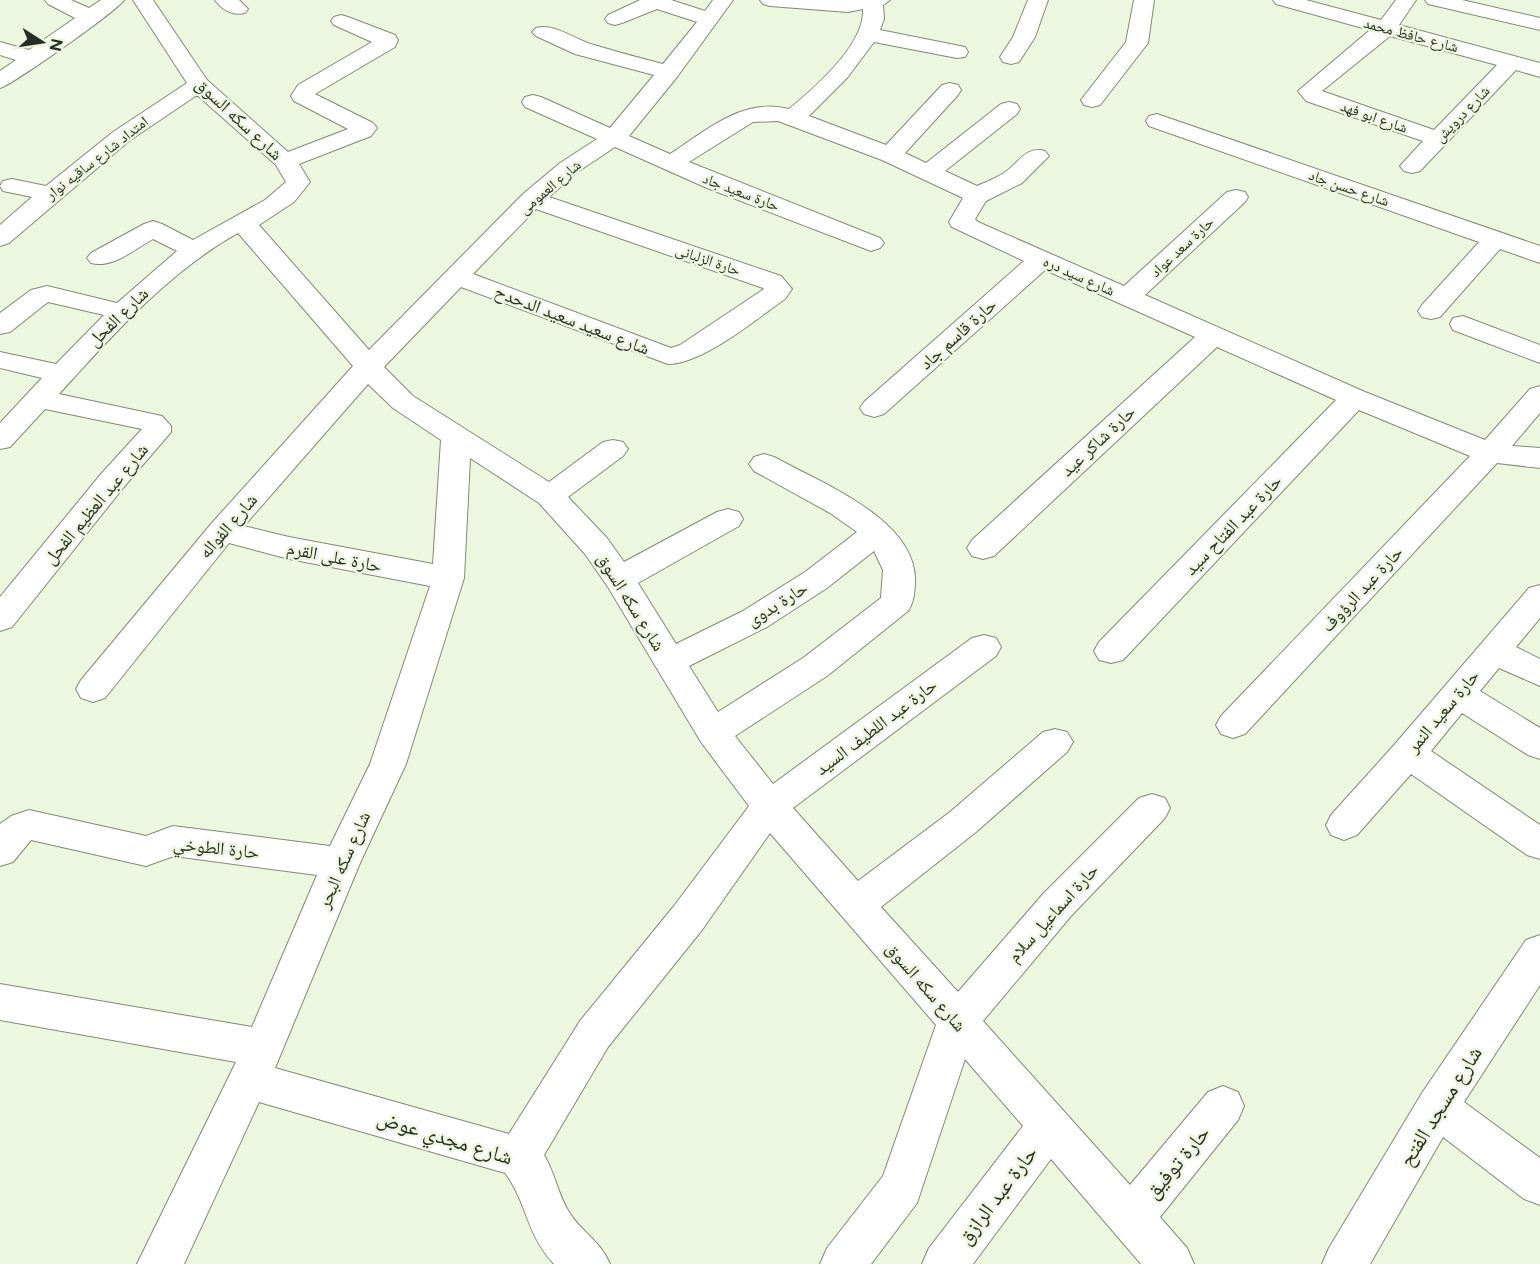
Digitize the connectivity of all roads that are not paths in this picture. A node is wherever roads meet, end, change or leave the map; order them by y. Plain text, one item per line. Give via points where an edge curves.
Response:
1 (55, 0) edge
2 (114, 0) edge
3 (143, 0) edge
4 (770, 0) edge
5 (1038, 0) edge
6 (1144, 0) edge
7 (1282, 0) edge
8 (1406, 0) edge
9 (1435, 0) edge
10 (653, 1) edge
11 (876, 1) edge
12 (1318, 4) edge
13 (716, 9) edge
14 (90, 17) junction
15 (615, 20) dead end
16 (341, 21) dead end
17 (1540, 24) edge
18 (1386, 28) junction
19 (543, 32) dead end
20 (866, 34) junction
21 (0, 48) edge
22 (957, 52) dead end
23 (1011, 57) dead end
24 (33, 58) junction
25 (1511, 63) junction
26 (1540, 70) edge
27 (669, 72) junction
28 (0, 81) edge
29 (199, 85) junction
30 (950, 90) dead end
31 (1092, 100) dead end
32 (533, 102) dead end
33 (1009, 109) dead end
34 (793, 118) junction
35 (1157, 121) dead end
36 (612, 139) junction
37 (1438, 139) junction
38 (890, 155) junction
39 (1037, 156) dead end
40 (285, 161) junction
41 (670, 164) junction
42 (1412, 166) dead end
43 (928, 173) junction
44 (12, 186) dead end
45 (50, 194) junction
46 (975, 197) junction
47 (1236, 197) dead end
48 (532, 200) junction
49 (11, 215) edge
50 (254, 217) junction
51 (0, 238) edge
52 (1495, 239) junction
53 (871, 243) dead end
54 (194, 250) junction
55 (1540, 255) edge
56 (100, 258) dead end
57 (1042, 260) junction
58 (455, 276) junction
59 (1128, 297) junction
60 (1431, 311) dead end
61 (123, 312) junction
62 (1463, 324) dead end
63 (0, 326) edge
64 (1214, 335) junction
65 (690, 351) joint
66 (1540, 355) edge
67 (0, 360) edge
68 (368, 367) junction
69 (62, 374) junction
70 (1540, 395) edge
71 (39, 399) junction
72 (1355, 399) junction
73 (874, 408) dead end
74 (3, 434) edge
75 (456, 436) junction
76 (613, 448) dead end
77 (1491, 453) junction
78 (1540, 458) edge
79 (764, 464) dead end
80 (550, 496) junction
81 (728, 519) dead end
82 (222, 531) junction
83 (878, 532) junction
84 (983, 548) dead end
85 (448, 578) junction
86 (619, 579) junction
87 (1540, 596) edge
88 (0, 619) edge
89 (984, 647) dead end
90 (1494, 650) junction
91 (1111, 651) dead end
92 (668, 662) junction
93 (1540, 674) edge
94 (93, 689) dead end
95 (1456, 694) junction
96 (1233, 724) dead end
97 (713, 733) junction
98 (1055, 742) dead end
99 (1540, 745) edge
100 (1408, 754) junction
101 (769, 806) junction
102 (1152, 808) dead end
103 (1344, 825) dead end
104 (1540, 843) edge
105 (0, 851) edge
106 (341, 863) junction
107 (855, 905) junction
108 (1538, 961) edge
109 (0, 1002) edge
110 (957, 1022) junction
111 (256, 1064) junction
112 (1223, 1106) dead end
113 (1437, 1107) junction
114 (1049, 1126) junction
115 (519, 1157) junction
116 (1540, 1184) edge
117 (1131, 1218) junction
118 (160, 1264) edge
119 (586, 1264) edge
120 (843, 1264) edge
121 (945, 1264) edge
122 (1171, 1264) edge
123 (1345, 1264) edge

1 - 14 street
2 - 14 street
3 - 29 street, شارع سكه السوق
4 - 11 street via 848,6
5 - 23 street via 1024,37
6 - 31 street via 1137,43
7 - 12 street, شارع حافظ محمد
8 - 18 street
9 - 17 street
10 - 13 street
10 - 15 street
11 - 20 street
12 - 18 street, شارع حافظ محمد
13 - 27 street, شارع العمومى
14 - 24 street
16 - 40 street via 387,42 302,96 365,128
18 - 25 street, شارع حافظ محمد
18 - 37 street, شارع ابو فهد via 1311,93
19 - 27 street via 583,49
20 - 22 street
20 - 34 street via 820,96
21 - 24 street
24 - 28 street
25 - 26 street, شارع حافظ محمد
25 - 37 street, شارع درويش
27 - 36 street, شارع العمومى
29 - 40 street, شارع سكه السوق
29 - 45 street, امتداد شارع ساقيه نوار via 162,106
30 - 38 street
32 - 36 street, حارة سعيد جاد
33 - 43 street
34 - 38 street
34 - 41 street via 772,113 746,116
35 - 52 street, شارع حسن جاد
36 - 41 street, حارة سعيد جاد
36 - 48 street, شارع العمومى via 568,168
37 - 42 street, شارع درويش
38 - 43 street
39 - 46 street via 1013,178
40 - 50 street, شارع سكه السوق via 298,182 289,196
41 - 53 street, حارة سعيد جاد
43 - 46 street
44 - 45 street
45 - 49 street, امتداد شارع ساقيه نوار
46 - 57 street, شارع سيد دره via 974,205 961,222
47 - 59 street, حارة سعد عواد
48 - 58 street, شارع العمومى
48 - 65 street, حارة الزلبانى via 778,285 776,293
49 - 51 street, امتداد شارع ساقيه نوار
50 - 54 street, شارع الفحل via 236,223
50 - 68 street, شارع سكه السوق via 247,223 247,229
52 - 55 street, شارع حسن جاد
52 - 60 street
54 - 56 street via 153,229
54 - 61 street, شارع الفحل
57 - 59 street, شارع سيد دره
57 - 73 street, حارة قاسم جاد
58 - 65 street, شارع سعيد سعيد الدحدح via 661,354 676,356
58 - 68 street, شارع العمومى
59 - 64 street, شارع سيد دره
61 - 63 street via 47,294
61 - 69 street, شارع الفحل
62 - 66 street
64 - 72 street, شارع سيد دره
64 - 84 street, حارة شاكر عيد
67 - 69 street
68 - 75 street, شارع سكه السوق via 403,402
68 - 82 street, شارع الفواله
69 - 71 street, شارع الفحل
70 - 77 street, حارة عبد الرؤوف
71 - 74 street, شارع الفحل
71 - 88 street, شارع عبد العظيم الفحل via 152,422 157,426 156,432
72 - 77 street, شارع سيد دره
72 - 91 street, حارة عبد الفتاح سيد
75 - 80 street, شارع سكه السوق
75 - 85 street, شارع سكه البحر
76 - 80 street
77 - 78 street, شارع سيد دره
77 - 96 street, حارة عبد الرؤوف
79 - 83 street via 862,518
80 - 86 street, شارع سكه السوق via 596,546
81 - 86 street
82 - 85 street, حارة على القرم via 301,551
82 - 94 street, شارع الفواله
83 - 92 street, حارة بدوى via 816,580 755,619
83 - 97 street via 898,566 897,603 815,667
85 - 106 street, شارع سكه البحر via 388,764
86 - 92 street, شارع سكه السوق
87 - 90 street, حارة سعيد النمر
89 - 101 street, حارة عبد اللطيف السيد
90 - 93 street
90 - 95 street, حارة سعيد النمر
92 - 97 street, شارع سكه السوق
95 - 99 street
95 - 100 street, حارة سعيد النمر
97 - 101 street, شارع سكه السوق
98 - 107 street via 963,822
100 - 103 street, حارة سعيد النمر
100 - 104 street
101 - 107 street, شارع سكه السوق
101 - 115 street, حارة عبد اللطيف السيد via 688,918 594,1034
102 - 110 street, حارة اسماعيل سلام via 1057,905
105 - 106 street, حارة الطوخي via 13,833 28,825 146,851 173,841
106 - 111 street, شارع سكه البحر
107 - 110 street, شارع سكه السوق
108 - 113 street, شارع مسجد الفتح
109 - 111 street, شارع مجدي عوض
110 - 114 street, شارع سكه السوق
110 - 120 street via 901,1188
111 - 115 street, شارع مجدي عوض
111 - 118 street, شارع سكه البحر
112 - 117 street, حارة توفيق
113 - 116 street
113 - 123 street, شارع مسجد الفتح
114 - 117 street, شارع سكه السوق
114 - 121 street, حارة عبد الرازق
115 - 119 street, شارع مجدي عوض via 539,1188 557,1234
117 - 122 street, شارع سكه السوق

